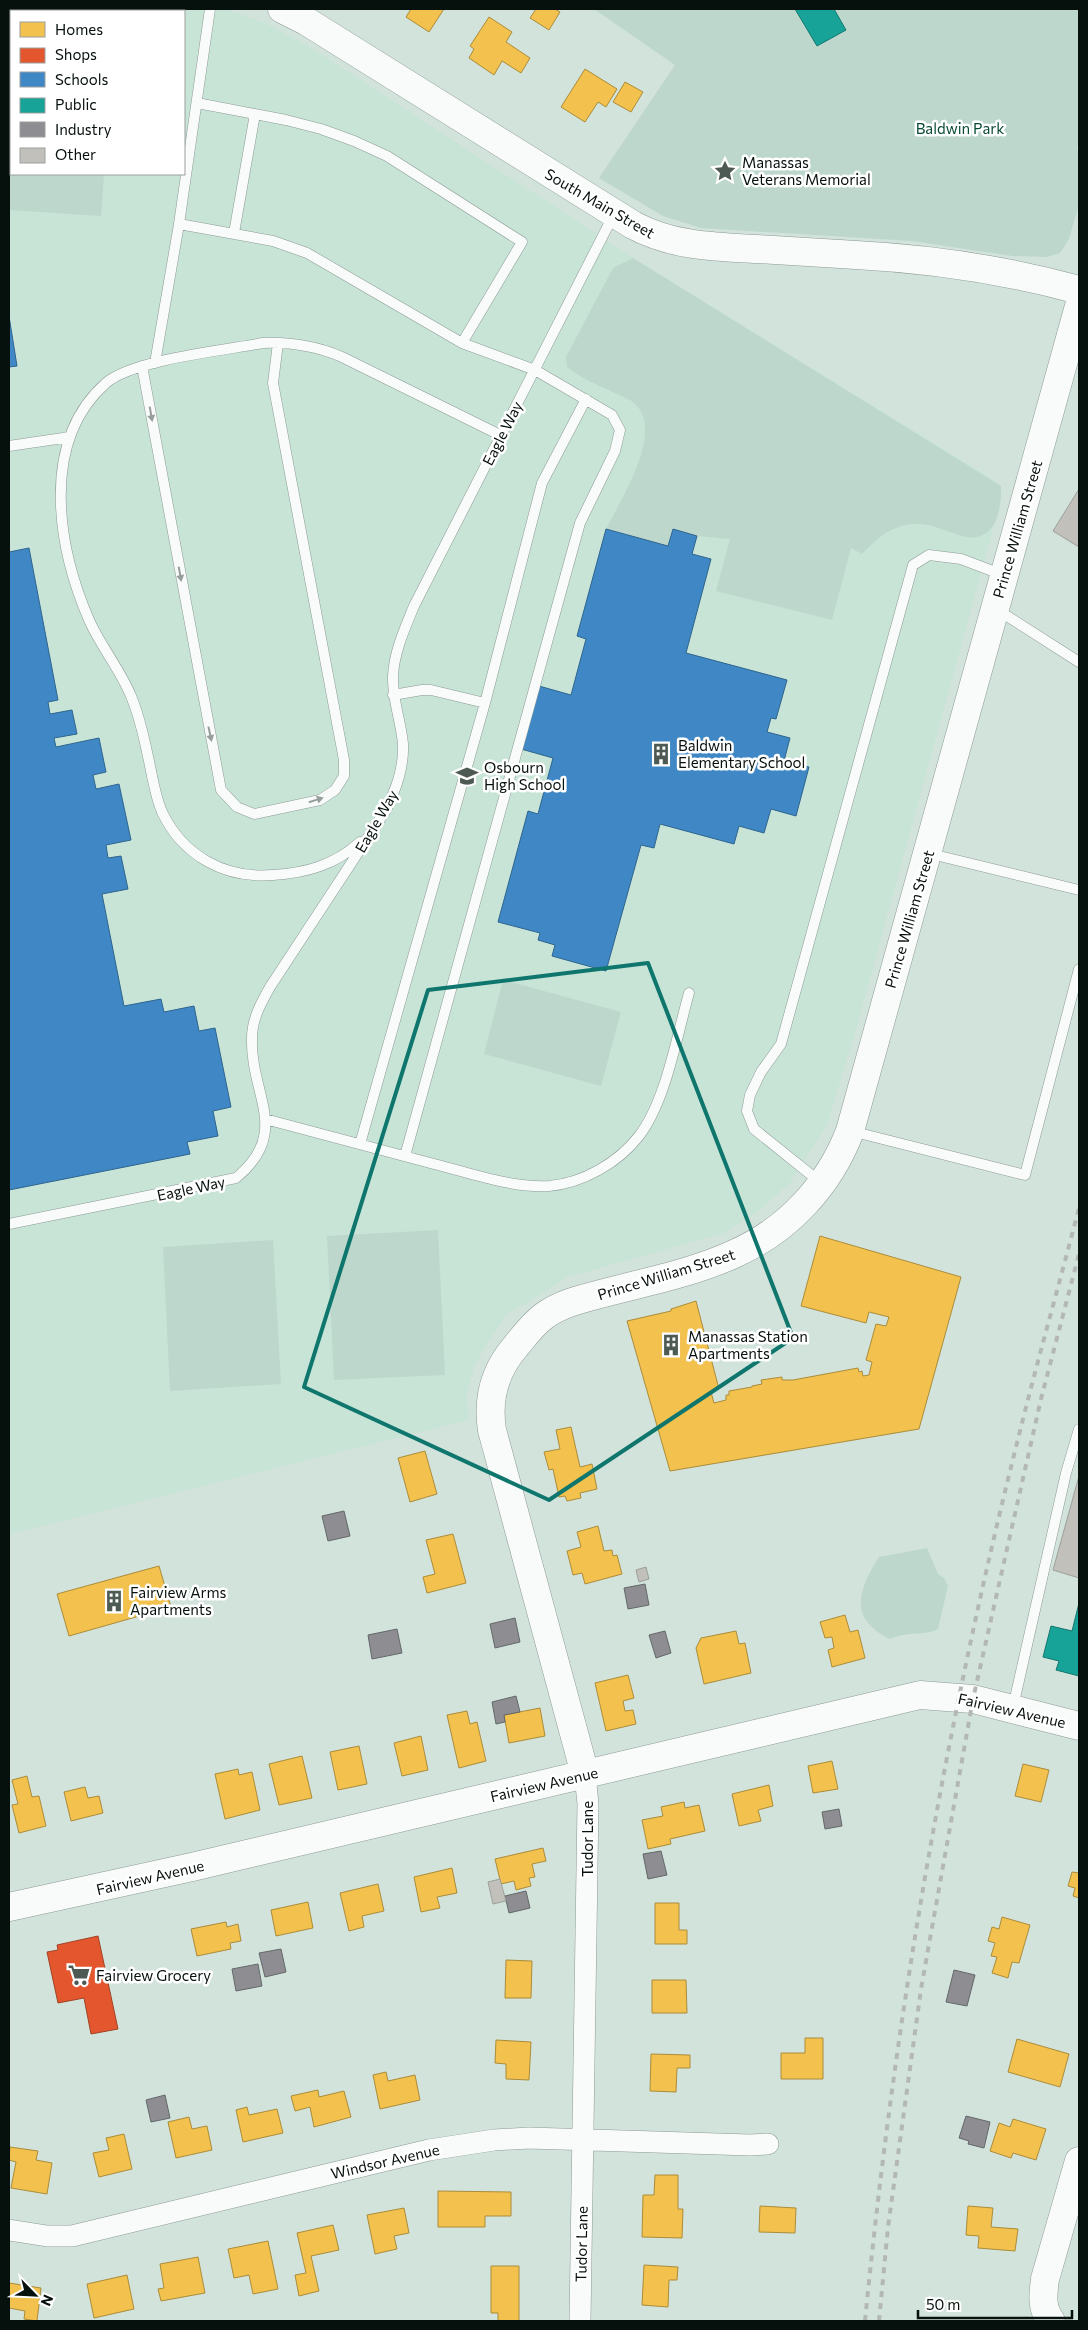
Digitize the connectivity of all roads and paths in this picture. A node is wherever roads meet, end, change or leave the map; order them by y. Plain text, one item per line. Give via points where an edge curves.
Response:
1 (210, 9) edge
2 (282, 9) edge
3 (196, 103) junction
4 (255, 114) junction
5 (614, 214) junction
6 (179, 224) junction
7 (234, 233) junction
8 (1079, 290) edge
9 (1079, 306) edge
10 (278, 343) junction
11 (462, 343) junction
12 (155, 363) junction
13 (142, 366) junction
14 (534, 370) junction
15 (586, 399) junction
16 (500, 436) junction
17 (70, 437) junction
18 (9, 446) edge
19 (1004, 575) junction
20 (995, 608) junction
21 (1079, 662) edge
22 (393, 695) junction
23 (485, 703) junction
24 (371, 832) junction
25 (927, 852) junction
26 (1079, 890) edge
27 (1079, 969) edge
28 (689, 993) dead end
29 (265, 1119) junction
30 (850, 1131) junction
31 (360, 1144) junction
32 (405, 1156) junction
33 (823, 1185) junction
34 (9, 1224) edge
35 (516, 1346) joint
36 (1079, 1429) edge
37 (1013, 1709) junction
38 (1079, 1726) edge
39 (585, 1774) junction
40 (9, 1907) edge
41 (583, 2140) junction
42 (768, 2144) dead end
43 (1079, 2160) edge
44 (9, 2230) edge
45 (580, 2321) edge
46 (1051, 2321) edge

1 - 3 lane
2 - 5 street, South Main Street
3 - 4 lane
3 - 6 lane
4 - 7 lane
4 - 11 lane via 322,129 387,156 522,242
5 - 8 street, South Main Street via 647,233 682,244 954,263
5 - 14 lane, Eagle Way
6 - 7 lane
6 - 12 lane
7 - 11 lane via 274,241 308,253
9 - 19 street, Prince William Street
10 - 12 lane
13 -> 10 lane via 221,790 237,808 254,814 320,800 335,790 344,776 344,760 273,383
10 - 16 lane via 321,349 434,401
11 - 14 lane
12 - 13 lane
13 - 17 lane via 129,369 106,383 90,399
14 - 15 lane
14 - 16 lane, Eagle Way
15 - 23 lane via 542,483
15 - 32 lane via 612,414 618,423 619,438 580,523
16 - 22 lane, Eagle Way via 414,606 396,658
17 - 18 lane
17 - 24 lane via 64,452 62,472 65,543 90,623 124,679 136,709 159,804 175,834 192,852 211,865 232,873 258,877 331,864
19 - 20 street, Prince William Street
19 - 33 lane via 961,560 929,555 913,565 781,1044 761,1072 750,1095 747,1111 754,1129
20 - 21 lane
20 - 25 street, Prince William Street
22 - 23 lane via 431,690
22 - 24 lane, Eagle Way via 403,743 403,762 397,787
23 - 31 lane
24 - 29 lane, Eagle Way via 270,987 256,1015 252,1039
25 - 26 lane
25 - 30 street, Prince William Street
27 - 30 lane via 1025,1175
28 - 32 lane via 653,1114 623,1153 601,1168 575,1181 549,1186 499,1181
29 - 31 lane
29 - 34 lane, Eagle Way via 265,1136 260,1152 251,1166 236,1178
30 - 33 street, Prince William Street via 841,1156
31 - 32 lane
33 - 35 street, Prince William Street via 791,1218 745,1249 694,1268 573,1301 533,1326
35 - 39 street, Tudor Lane via 495,1382 491,1421
36 - 37 lane via 1066,1473
37 - 38 street, Fairview Avenue
37 - 39 street, Fairview Avenue via 966,1698 920,1695
39 - 40 street, Fairview Avenue
39 - 41 street, Tudor Lane via 588,1804
41 - 42 street, Windsor Avenue
41 - 44 street, Windsor Avenue via 494,2140 429,2150 72,2236
41 - 45 street, Tudor Lane
43 - 46 street via 1045,2279 1042,2298

